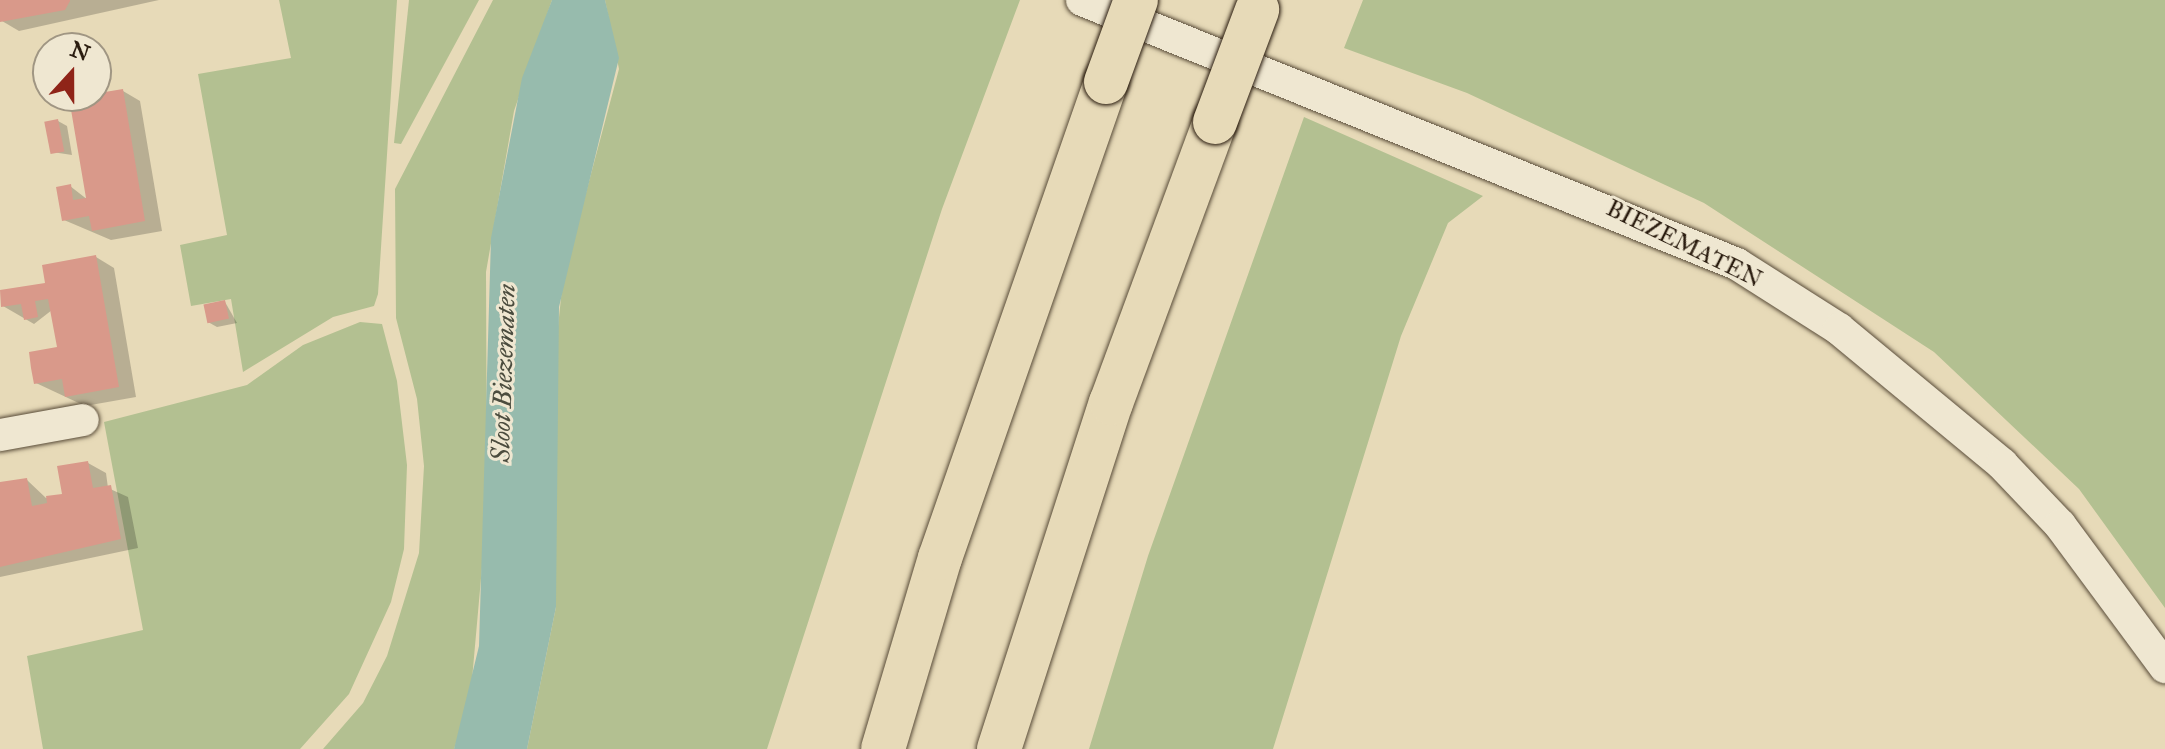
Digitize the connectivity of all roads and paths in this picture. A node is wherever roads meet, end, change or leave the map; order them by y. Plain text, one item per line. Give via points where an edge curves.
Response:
1 (1082, 0) edge
2 (1136, 0) edge
3 (1259, 5) edge
4 (83, 420) dead end
5 (0, 435) edge
6 (2165, 667) edge
7 (883, 749) edge
8 (999, 749) edge

1 - 6 street, BIEZEMATEN via 1737,264 1839,329 2002,464 2060,525
2 - 7 highway, bridge via 940,558
3 - 8 highway, bridge via 1111,403
4 - 5 street

